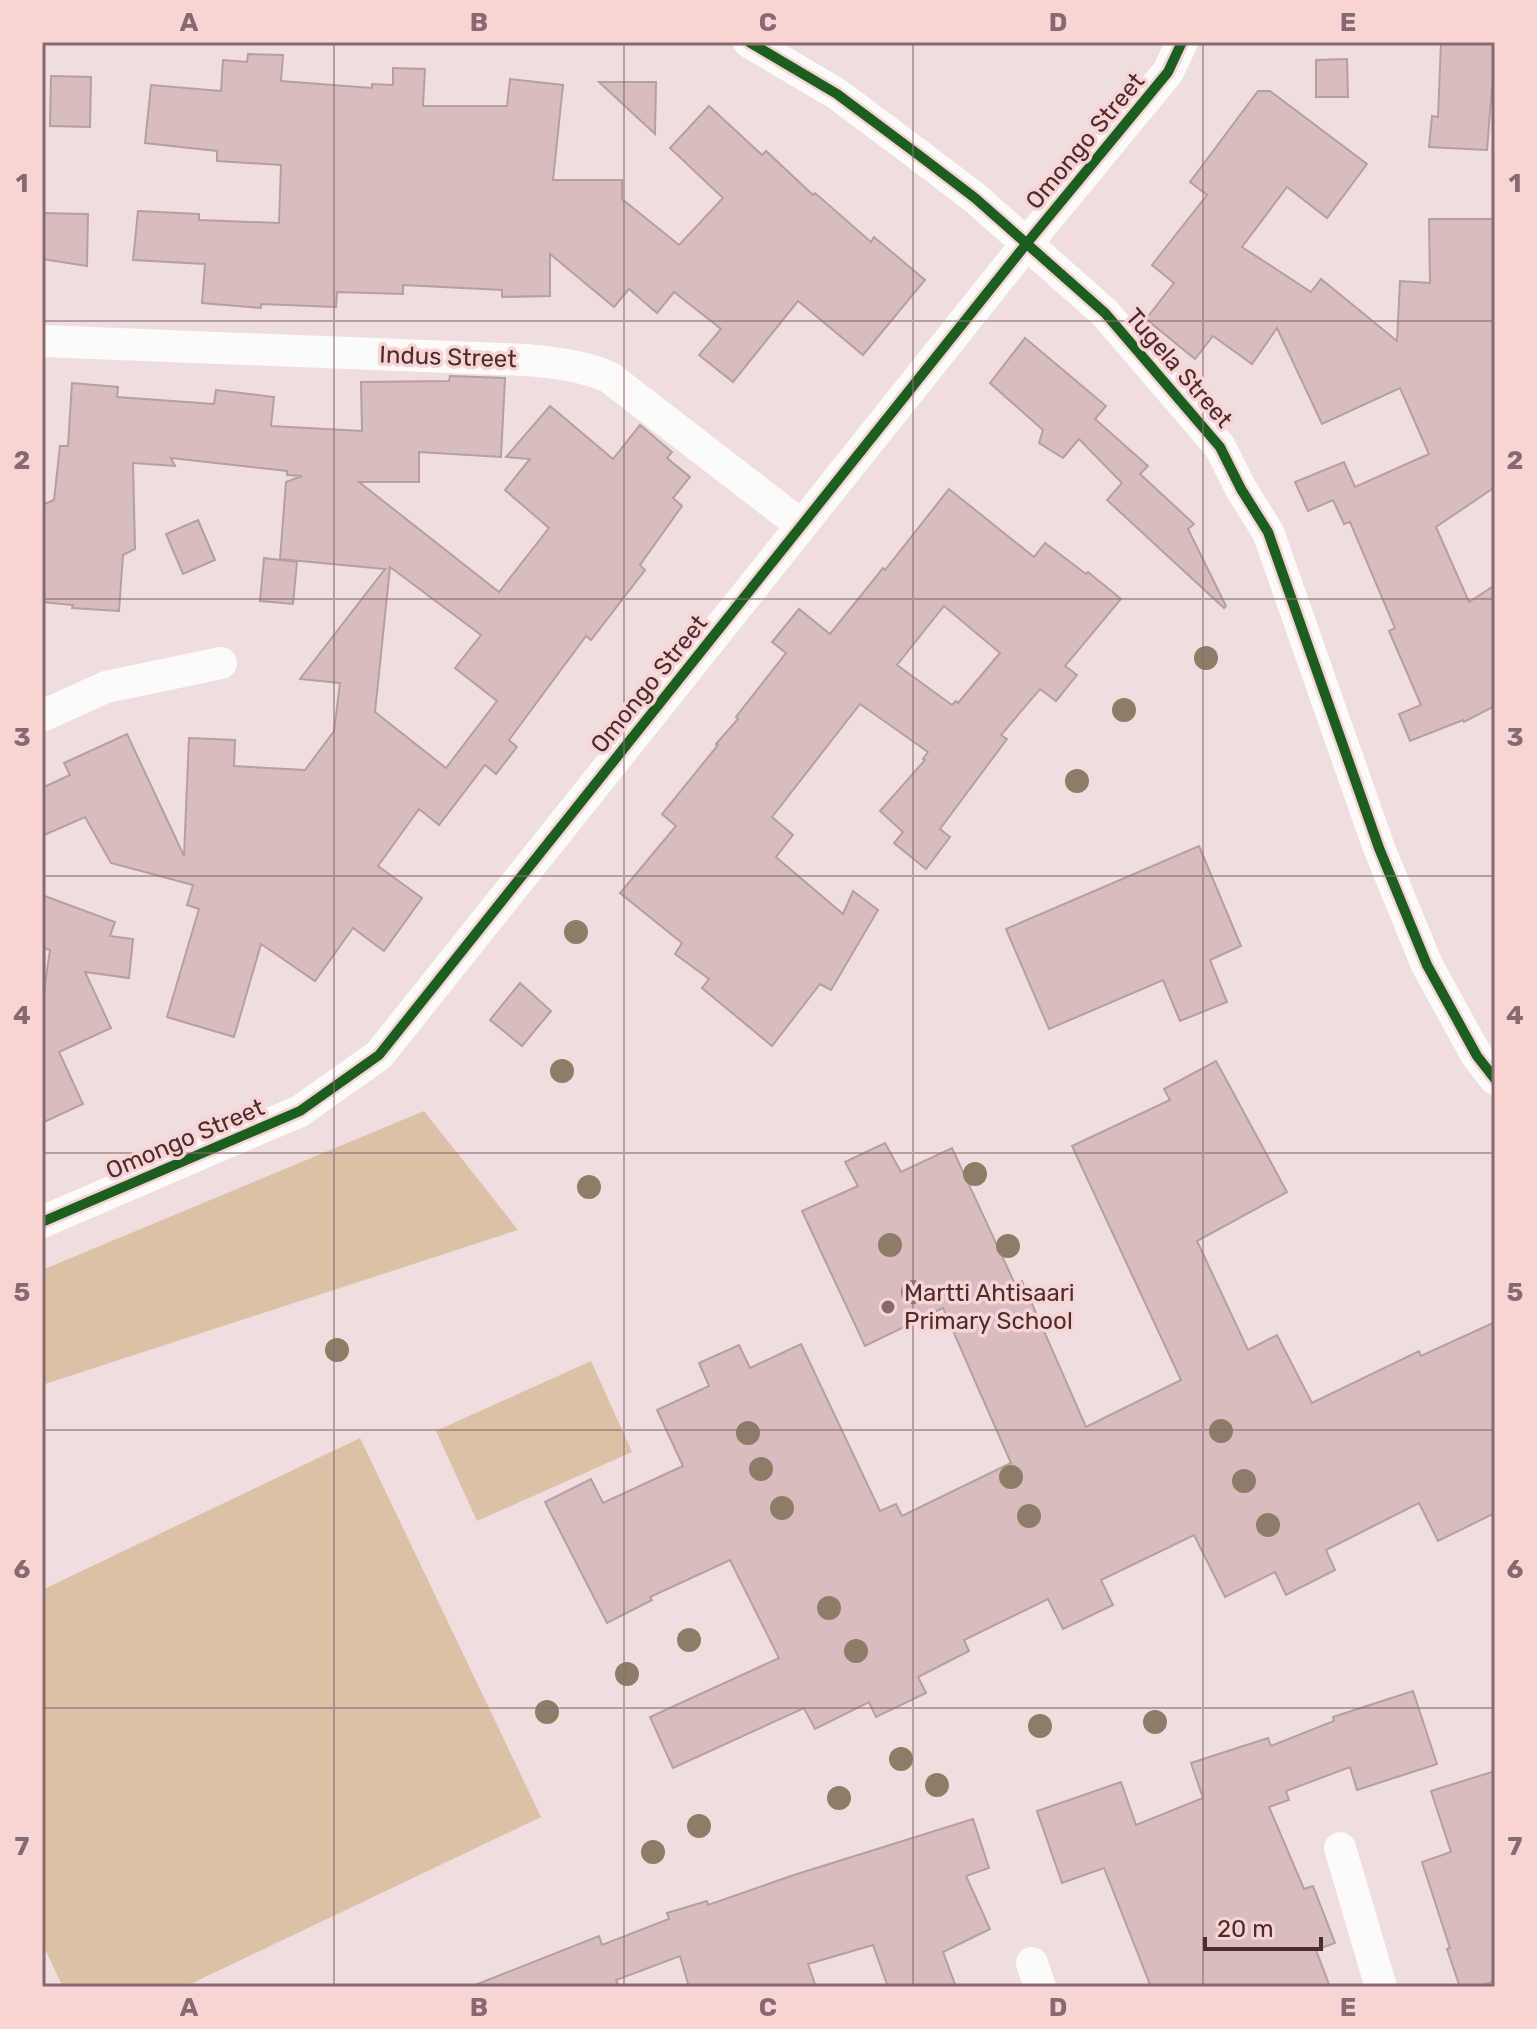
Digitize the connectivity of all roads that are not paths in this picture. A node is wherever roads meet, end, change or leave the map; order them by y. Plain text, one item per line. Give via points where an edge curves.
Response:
1 (749, 42) edge
2 (1182, 42) edge
3 (1027, 243) junction
4 (42, 341) edge
5 (801, 525) junction
6 (221, 663) dead end
7 (42, 716) edge
8 (1495, 1079) edge
9 (42, 1222) edge
10 (1340, 1848) dead end
11 (1381, 1987) edge

1 - 3 street, Tugela Street via 837,94
2 - 3 street, Omongo Street via 1168,72
3 - 5 street, Omongo Street
3 - 8 street, Tugela Street via 1105,313 1194,415 1220,447 1268,532 1379,848 1427,965
4 - 5 street, Indus Street via 526,360 591,369 609,377
5 - 9 street, Omongo Street via 379,1055 300,1111
6 - 7 street via 106,687
10 - 11 street

